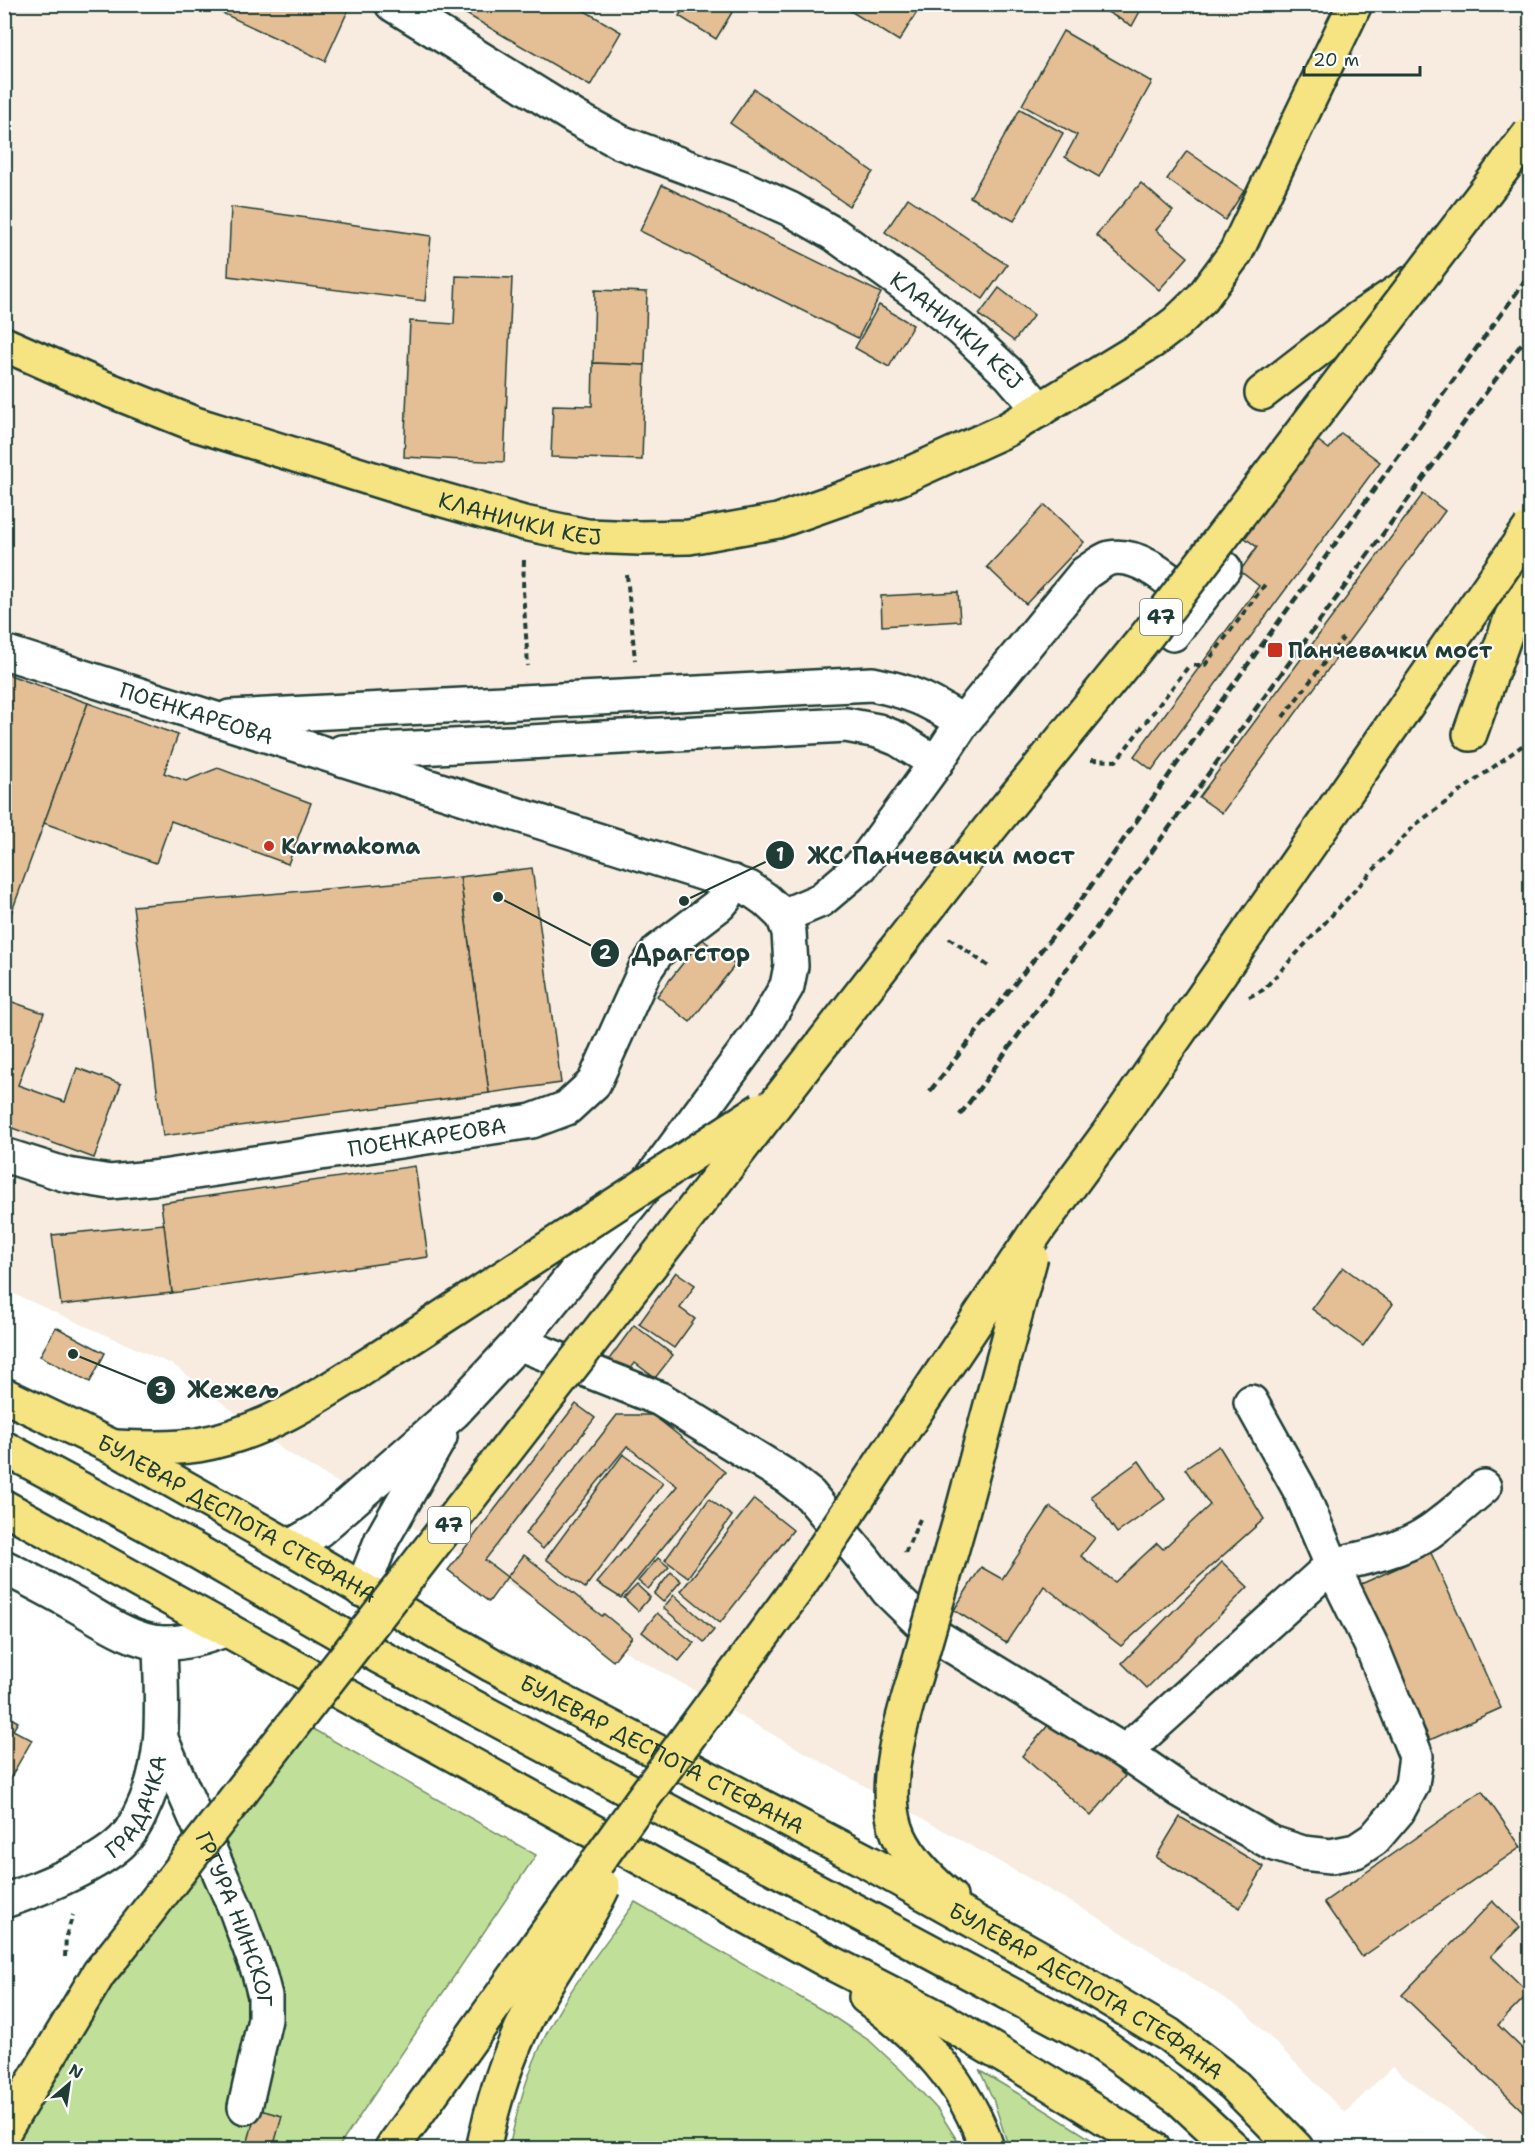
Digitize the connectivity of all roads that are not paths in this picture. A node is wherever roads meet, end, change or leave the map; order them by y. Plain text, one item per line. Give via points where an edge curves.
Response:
1 (392, 4) edge
2 (1355, 4) edge
3 (1530, 133) edge
4 (1418, 278) junction
5 (4, 344) edge
6 (1262, 393) dead end
7 (1040, 410) junction
8 (1530, 528) edge
9 (1224, 568) dead end
10 (1530, 568) edge
11 (1197, 602) junction
12 (1173, 634) dead end
13 (4, 652) edge
14 (211, 718) junction
15 (963, 722) junction
16 (1470, 734) dead end
17 (319, 753) junction
18 (936, 763) junction
19 (733, 882) junction
20 (783, 916) junction
21 (783, 1095) junction
22 (4, 1155) edge
23 (1040, 1226) junction
24 (518, 1344) junction
25 (4, 1395) edge
26 (1251, 1402) dead end
27 (454, 1412) junction
28 (113, 1447) junction
29 (4, 1448) edge
30 (1484, 1487) dead end
31 (4, 1507) edge
32 (290, 1547) junction
33 (1332, 1564) junction
34 (4, 1567) edge
35 (362, 1590) junction
36 (227, 1629) junction
37 (160, 1643) junction
38 (161, 1739) junction
39 (1125, 1752) junction
40 (642, 1801) junction
41 (4, 1901) edge
42 (983, 1925) junction
43 (830, 1962) junction
44 (245, 2107) dead end
45 (4, 2131) edge
46 (484, 2147) edge
47 (392, 2148) edge
48 (987, 2148) edge
49 (1153, 2148) edge
50 (1233, 2148) edge
51 (1296, 2148) edge

1 - 7 street, КЛАНИЧКИ КЕЈ via 621,142 742,188 834,234 961,329
2 - 7 main road, КЛАНИЧКИ КЕЈ via 1236,252 1202,298 1151,342
3 - 4 main road, 47, bridge
4 - 6 main road
4 - 21 main road, 47, bridge via 1148,634 990,828
5 - 7 main road, КЛАНИЧКИ КЕЈ via 195,424 524,523 587,536 689,537 778,521 900,478 1006,430
8 - 23 main road, bridge
9 - 11 street
10 - 16 main road
11 - 12 street
11 - 15 street via 1152,569 1127,558 1108,558 1085,573
13 - 14 street, ПОЕНКАРЕОВА
14 - 15 street via 872,684 929,700
14 - 17 street, ПОЕНКАРЕОВА
15 - 18 street
17 - 18 street via 846,725 898,739
17 - 19 street, ПОЕНКАРЕОВА
18 - 20 street via 861,866 821,900
19 - 20 street, ПОЕНКАРЕОВА via 749,888
19 - 22 street, ПОЕНКАРЕОВА via 720,904 658,951 645,970 594,1083 567,1108 532,1121 110,1182 67,1175
20 - 24 street via 789,932 791,966 787,986 763,1027 651,1179
21 - 28 main road, bridge via 326,1391 245,1433 199,1445
21 - 45 main road, 47, bridge via 99,1973
23 - 40 main road, bridge via 794,1593
23 - 42 main road, bridge via 899,1731 893,1768 892,1807 896,1828 906,1848 934,1882
24 - 27 street
24 - 39 street via 660,1399 786,1477 810,1495 888,1591 931,1632
25 - 28 main road, БУЛЕВАР ДЕСПОТА СТЕФАНА
26 - 33 street via 1301,1492
27 - 32 street via 319,1530
27 - 35 street via 382,1539
28 - 32 main road, БУЛЕВАР ДЕСПОТА СТЕФАНА
29 - 50 main road, БУЛЕВАР ДЕСПОТА СТЕФАНА via 196,1551 380,1657 1094,2039 1180,2098
30 - 33 street via 1427,1533 1366,1558
31 - 36 main road
32 - 35 main road, БУЛЕВАР ДЕСПОТА СТЕФАНА
33 - 39 street
33 - 39 street via 1372,1647 1416,1756 1412,1785 1398,1811 1374,1839 1356,1851 1330,1856 1272,1843 1180,1790
34 - 37 street via 105,1622 141,1639
35 - 42 main road, БУЛЕВАР ДЕСПОТА СТЕФАНА via 492,1665
36 - 37 street via 196,1639
36 - 43 main road
37 - 38 street, ГРАДАЧКА
38 - 41 street, ГРАДАЧКА via 149,1796 122,1842 90,1863 32,1892
38 - 44 street, ГРГУРА НИНСКОГ via 236,1910 265,1996 265,2019
40 - 46 main road, bridge via 601,1892 531,2010 510,2054 494,2098
40 - 47 main road, bridge
42 - 51 main road, БУЛЕВАР ДЕСПОТА СТЕФАНА via 1169,2035 1233,2084
43 - 48 main road via 941,2064 974,2114
43 - 49 main road via 943,2020

